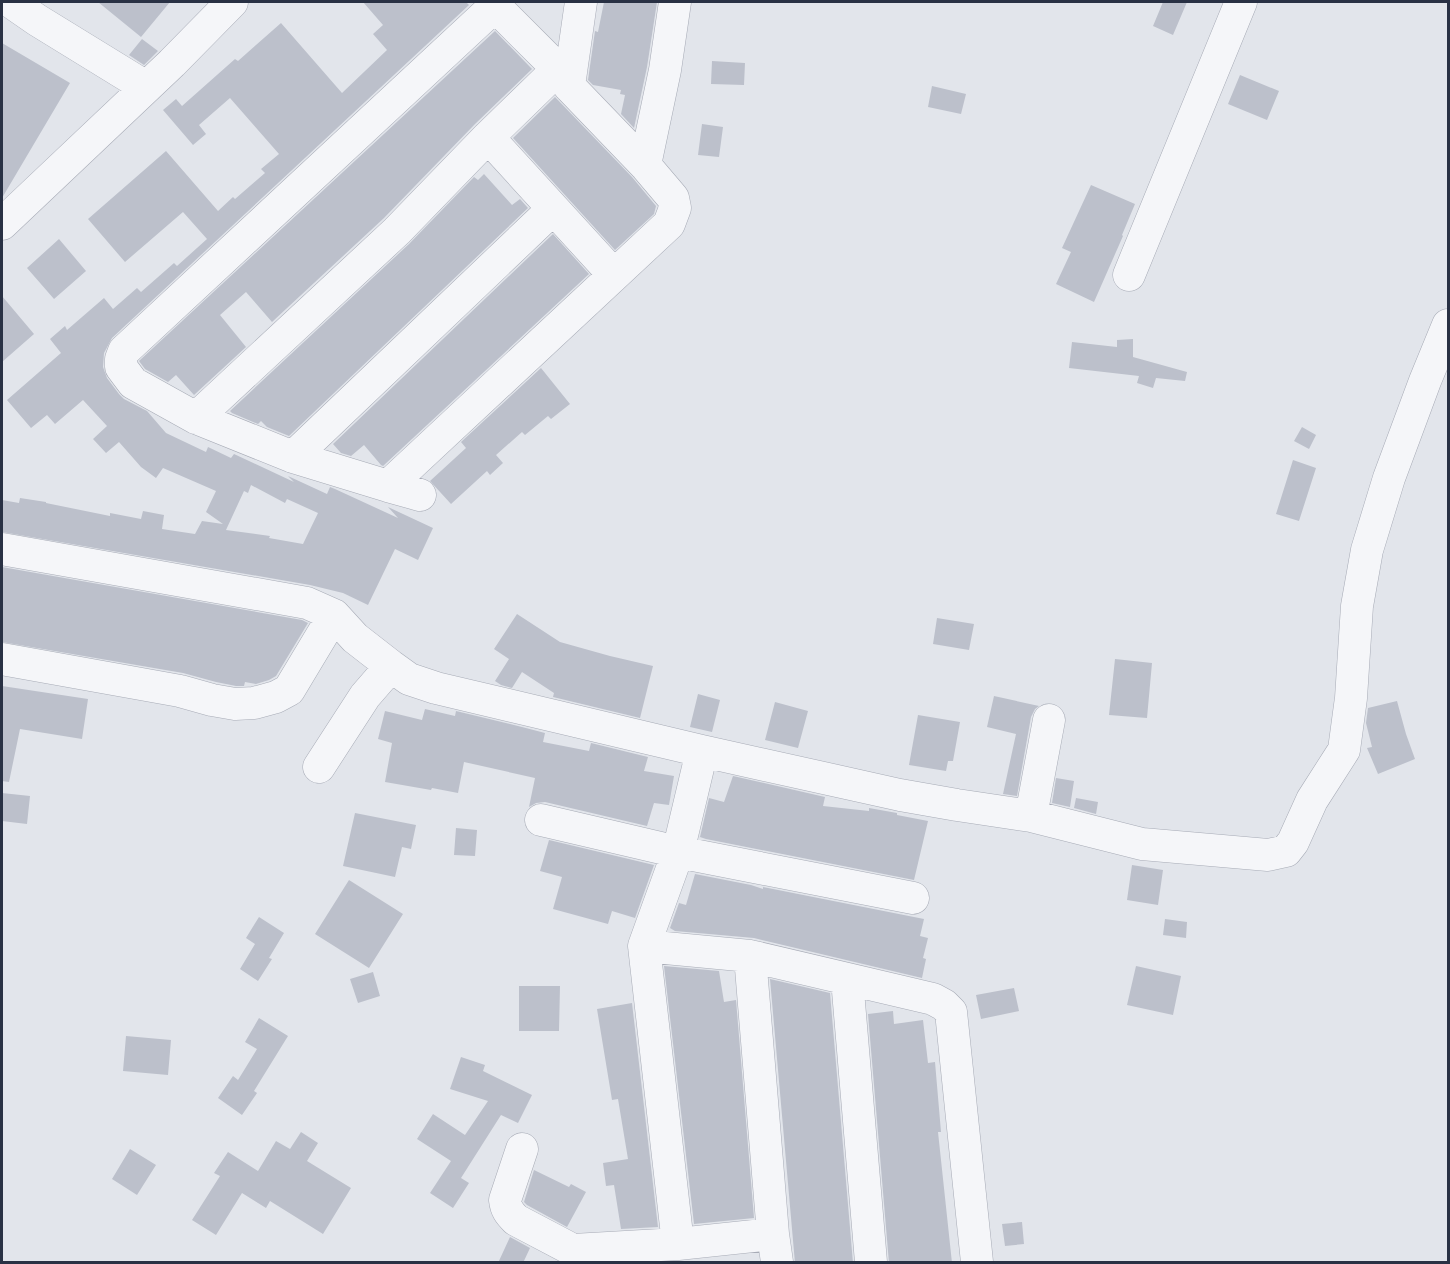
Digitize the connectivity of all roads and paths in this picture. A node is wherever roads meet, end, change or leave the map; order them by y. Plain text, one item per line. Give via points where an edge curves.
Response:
1 (11, 2) edge
2 (232, 2) edge
3 (581, 2) edge
4 (675, 2) edge
5 (1241, 2) edge
6 (493, 4) edge
7 (563, 77) junction
8 (146, 87) junction
9 (488, 137) junction
10 (645, 165) junction
11 (554, 209) junction
12 (2, 224) edge
13 (614, 275) junction
14 (1129, 275) dead end
15 (1449, 325) edge
16 (196, 418) junction
17 (292, 457) junction
18 (388, 486) junction
19 (420, 495) dead end
20 (2, 549) edge
21 (334, 615) junction
22 (2, 659) edge
23 (391, 666) junction
24 (1049, 720) dead end
25 (702, 751) junction
26 (319, 767) dead end
27 (1031, 816) junction
28 (541, 820) dead end
29 (678, 852) junction
30 (913, 898) dead end
31 (644, 946) junction
32 (750, 957) junction
33 (847, 979) junction
34 (522, 1149) dead end
35 (678, 1244) junction
36 (775, 1248) edge
37 (569, 1256) edge
38 (871, 1263) edge
39 (977, 1263) edge

1 - 8 street
2 - 8 street
3 - 7 street
4 - 10 street
5 - 14 street
6 - 7 street
6 - 16 street via 124,351 121,367 133,383
7 - 9 street
7 - 10 street
8 - 12 street
9 - 11 street
9 - 16 street via 397,231
10 - 13 street via 673,198 674,215
11 - 13 street
11 - 17 street
13 - 18 street
15 - 27 street via 1389,478 1366,550 1344,750 1286,851 1268,855 1142,844
16 - 17 street
17 - 18 street
18 - 19 street
20 - 21 street via 307,603
21 - 22 street via 294,685 276,697 254,703 212,700
21 - 23 street via 355,638
23 - 25 street via 409,679 436,688
23 - 26 street via 365,696
24 - 27 street
25 - 27 street via 900,795
25 - 29 street
28 - 29 street
29 - 30 street
29 - 31 street
31 - 32 street
31 - 35 street
32 - 33 street
32 - 36 street
33 - 38 street
33 - 39 street via 933,999 951,1012
34 - 37 street via 506,1207 516,1220
35 - 36 street
35 - 37 street

